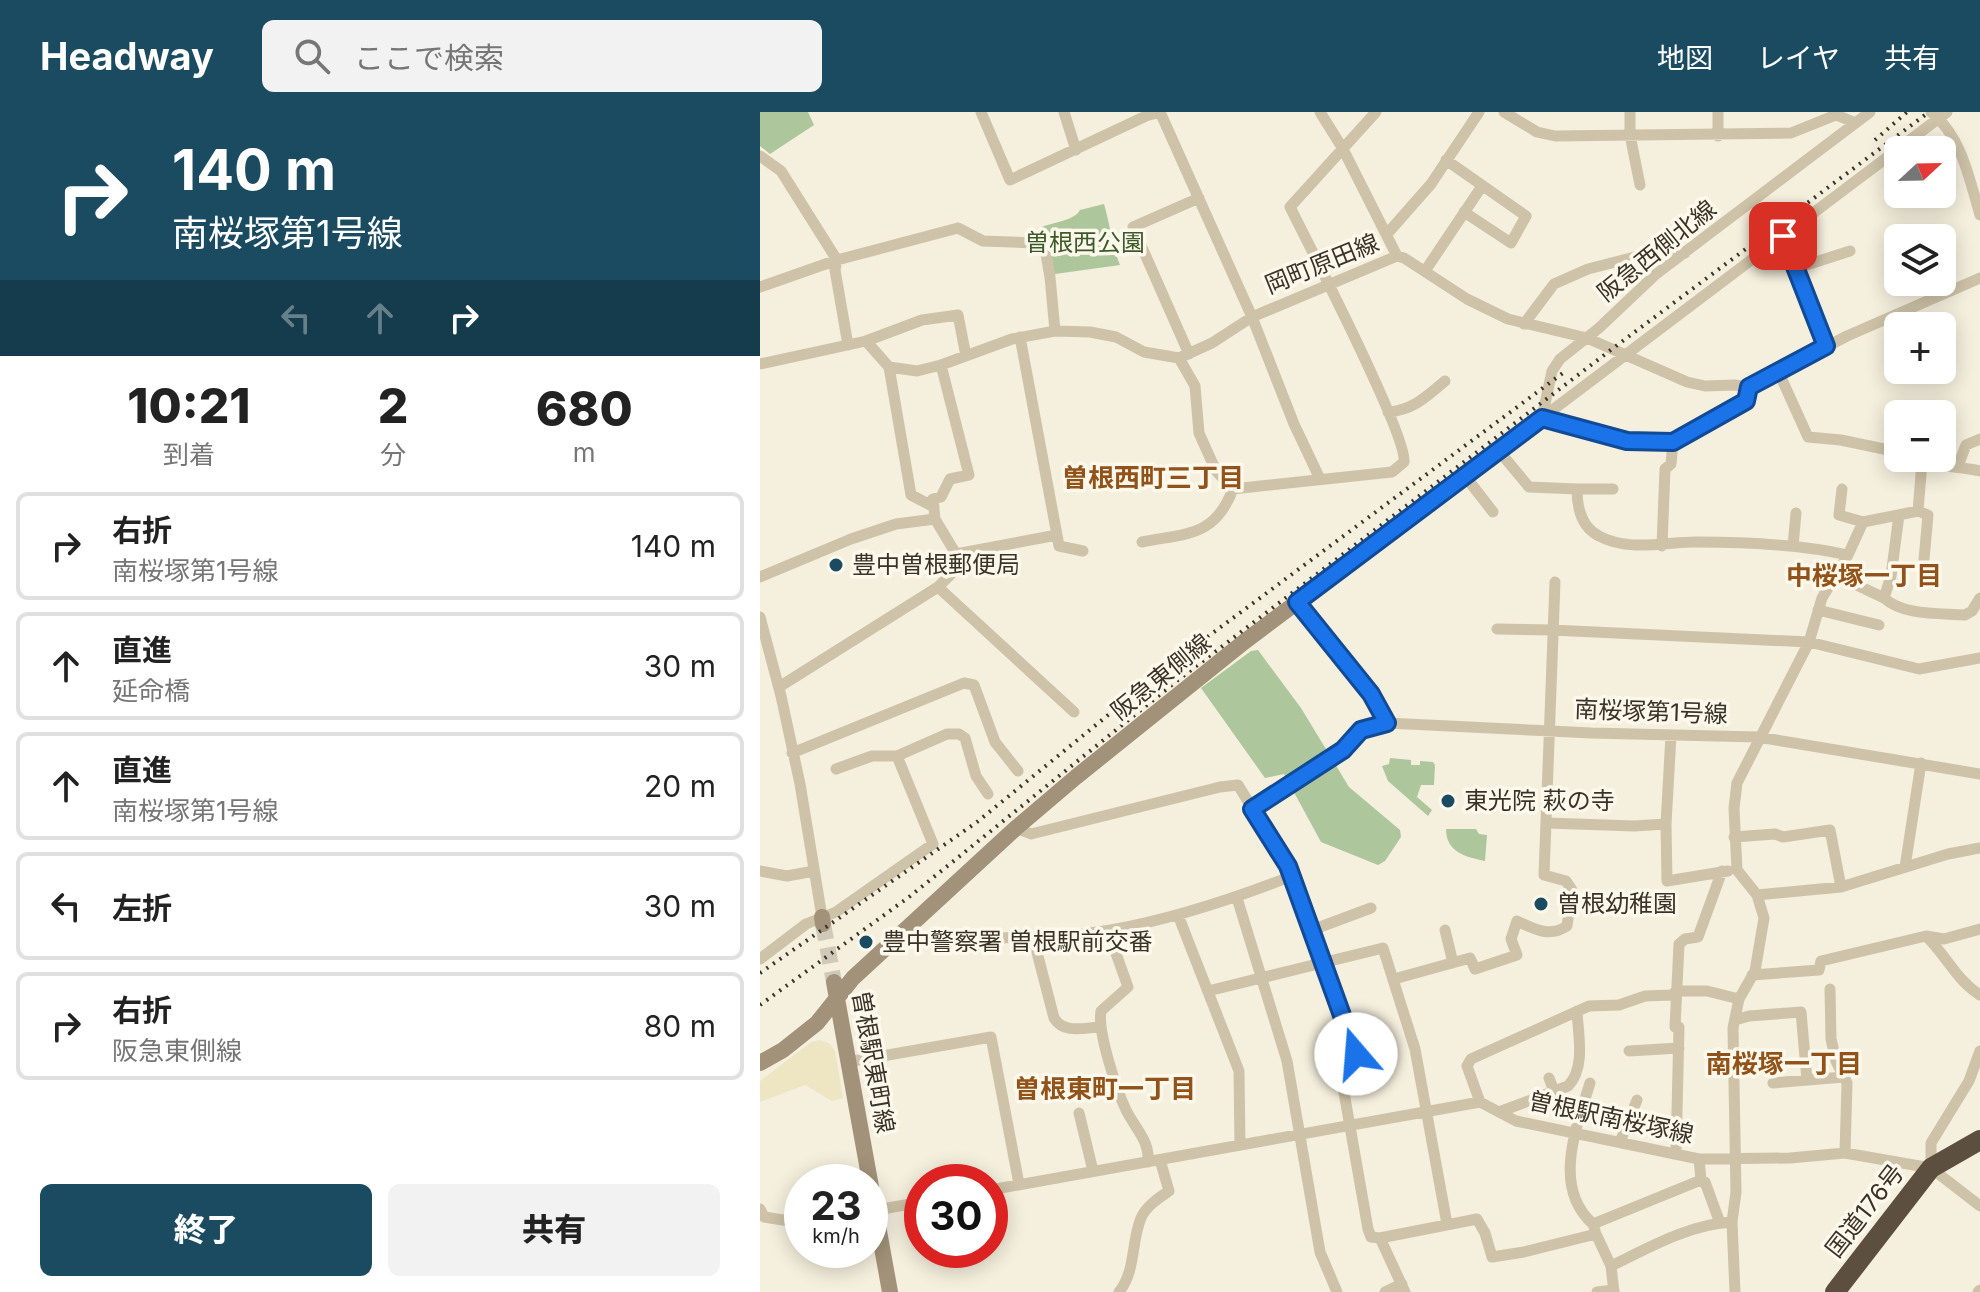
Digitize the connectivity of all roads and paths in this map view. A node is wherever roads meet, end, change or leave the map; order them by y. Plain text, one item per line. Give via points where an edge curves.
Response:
1 (981, 112) edge
2 (1064, 112) edge
3 (1160, 112) edge
4 (1320, 112) edge
5 (1376, 112) edge
6 (1479, 112) edge
7 (1504, 112) edge
8 (1630, 112) edge
9 (1718, 112) edge
10 (1870, 112) edge
11 (1145, 114) edge
12 (1938, 114) edge
13 (1856, 123) junction
14 (1630, 135) junction
15 (1718, 136) junction
16 (1343, 149) junction
17 (1076, 150) junction
18 (760, 156) edge
19 (1446, 160) junction
20 (1640, 185) dead end
21 (1482, 186) junction
22 (1977, 196) edge
23 (1199, 198) junction
24 (1464, 212) junction
25 (1980, 215) edge
26 (1387, 234) junction
27 (1783, 236) junction
28 (1850, 251) dead end
29 (1685, 253) junction
30 (1397, 256) junction
31 (837, 260) junction
32 (1797, 268) junction
33 (1425, 271) junction
34 (1980, 278) edge
35 (1328, 285) junction
36 (760, 287) edge
37 (1252, 317) junction
38 (1524, 324) junction
39 (1055, 331) junction
40 (1020, 337) junction
41 (1587, 338) junction
42 (866, 341) junction
43 (848, 345) junction
44 (1826, 346) junction
45 (1626, 355) junction
46 (966, 356) junction
47 (1184, 356) junction
48 (760, 364) edge
49 (941, 365) junction
50 (889, 367) junction
51 (1779, 373) junction
52 (1445, 381) dead end
53 (1749, 387) junction
54 (1388, 412) junction
55 (1542, 418) junction
56 (1980, 439) edge
57 (1673, 442) junction
58 (1884, 449) edge
59 (1499, 451) junction
60 (1958, 466) joint
61 (1980, 471) edge
62 (1917, 472) edge
63 (1465, 476) junction
64 (1320, 479) junction
65 (1233, 489) junction
66 (1577, 489) junction
67 (1613, 489) dead end
68 (1842, 489) dead end
69 (1918, 511) junction
70 (1493, 512) dead end
71 (935, 513) junction
72 (1796, 513) dead end
73 (1899, 515) junction
74 (1863, 522) junction
75 (1057, 535) junction
76 (1142, 542) dead end
77 (1662, 546) junction
78 (1793, 546) junction
79 (1083, 551) dead end
80 (956, 554) junction
81 (1848, 555) junction
82 (1836, 575) junction
83 (760, 577) edge
84 (1555, 582) dead end
85 (1922, 582) dead end
86 (938, 587) junction
87 (1884, 598) junction
88 (1980, 598) edge
89 (1297, 602) junction
90 (1818, 610) junction
91 (760, 617) edge
92 (1879, 625) dead end
93 (1497, 629) dead end
94 (1552, 630) junction
95 (1809, 642) junction
96 (764, 647) edge
97 (1980, 658) edge
98 (779, 687) junction
99 (1074, 712) dead end
100 (1387, 723) junction
101 (1549, 730) junction
102 (1671, 735) junction
103 (1758, 737) junction
104 (792, 753) junction
105 (897, 756) junction
106 (1921, 763) junction
107 (836, 769) dead end
108 (1018, 771) dead end
109 (1980, 774) edge
110 (988, 794) dead end
111 (1252, 809) junction
112 (1547, 823) junction
113 (1666, 824) junction
114 (1016, 828) junction
115 (1734, 837) junction
116 (1980, 848) edge
117 (1905, 867) junction
118 (1737, 870) junction
119 (760, 871) edge
120 (814, 871) junction
121 (1722, 871) junction
122 (1292, 876) junction
123 (1841, 887) junction
124 (1757, 895) junction
125 (1237, 898) junction
126 (1371, 908) dead end
127 (1178, 915) junction
128 (822, 920) junction
129 (1980, 929) edge
130 (1312, 930) junction
131 (1445, 930) dead end
132 (1108, 931) junction
133 (1926, 936) junction
134 (898, 937) junction
135 (1033, 937) junction
136 (760, 959) edge
137 (1453, 963) junction
138 (1324, 964) junction
139 (1752, 975) junction
140 (1262, 978) junction
141 (1394, 979) junction
142 (834, 982) tunnel mouth
143 (1830, 989) dead end
144 (1208, 991) junction
145 (1676, 991) junction
146 (1980, 995) edge
147 (1739, 999) junction
148 (836, 1003) junction
149 (1577, 1011) junction
150 (1735, 1020) junction
151 (1100, 1027) junction
152 (1679, 1048) junction
153 (1629, 1051) dead end
154 (1980, 1051) edge
155 (848, 1062) junction
156 (760, 1063) edge
157 (1844, 1077) junction
158 (1549, 1078) dead end
159 (1807, 1080) junction
160 (1590, 1083) dead end
161 (1773, 1083) dead end
162 (1554, 1091) junction
163 (1637, 1100) dead end
164 (1480, 1102) junction
165 (1426, 1112) junction
166 (1499, 1112) junction
167 (1079, 1113) dead end
168 (1350, 1125) junction
169 (1574, 1133) junction
170 (1298, 1134) junction
171 (1980, 1140) edge
172 (1620, 1142) junction
173 (1240, 1145) junction
174 (1845, 1153) junction
175 (1676, 1154) junction
176 (1699, 1159) junction
177 (1735, 1159) junction
178 (1154, 1161) junction
179 (865, 1164) edge
180 (1931, 1168) junction
181 (1093, 1171) junction
182 (1701, 1180) junction
183 (1019, 1184) junction
184 (1008, 1186) edge
185 (1980, 1206) edge
186 (761, 1215) edge
187 (784, 1219) edge
188 (1726, 1223) junction
189 (1447, 1224) junction
190 (1595, 1229) junction
191 (1380, 1238) junction
192 (1611, 1266) junction
193 (885, 1268) edge
194 (1404, 1288) edge
195 (1614, 1291) edge
196 (890, 1292) edge
197 (1119, 1292) edge
198 (1337, 1292) edge
199 (1385, 1292) edge
200 (1597, 1292) edge
201 (1735, 1292) edge
202 (1835, 1292) edge

1 - 17 street via 1010,180
2 - 17 street
3 - 11 street
3 - 23 street
4 - 16 street
5 - 16 street
6 - 19 street
7 - 14 street via 1537,132 1555,136
8 - 14 street
9 - 15 street
10 - 13 street, 阪急西側北線
11 - 17 street
12 - 22 street via 1963,155
12 - 27 street, 阪急東側線
13 - 15 street via 1836,115 1791,133
13 - 29 street, 阪急西側北線
14 - 15 street
14 - 20 street
16 - 26 street
16 - 35 street via 1290,207
18 - 31 street via 781,171
19 - 21 street
19 - 26 street
21 - 24 street
21 - 24 street via 1526,216 1511,243
22 - 25 street
23 - 37 street
23 - 47 street via 1133,227
24 - 33 street
26 - 30 street
27 - 32 street
27 - 45 street, 阪急東側線
28 - 32 street
29 - 38 street via 1670,248 1588,269 1554,284
29 - 41 street, 阪急西側北線
30 - 33 street, 岡町原田線
30 - 35 street, 岡町原田線
31 - 36 street
31 - 39 street via 958,228 983,241 1036,243 1045,249
31 - 43 street
32 - 44 street
33 - 38 street, 岡町原田線 via 1467,299
34 - 44 street, 岡町原田線
35 - 37 street, 岡町原田線
35 - 54 street
37 - 47 street, 岡町原田線
37 - 64 street
38 - 41 street, 岡町原田線
39 - 40 street
39 - 47 street via 1116,337 1144,352
40 - 46 street
40 - 75 street
41 - 45 street, 岡町原田線
41 - 55 street via 1552,371
42 - 43 street
42 - 46 street via 922,320 958,315
42 - 50 street
43 - 48 street
44 - 51 street, 岡町原田線
45 - 53 street, 岡町原田線 via 1687,382
45 - 55 street, 阪急東側線
46 - 49 street
47 - 65 street via 1195,386 1199,433 1216,471
49 - 50 street via 917,371
49 - 71 street via 969,475 950,479 941,497 933,499
50 - 71 street via 911,495
51 - 53 street, 岡町原田線
51 - 58 street via 1808,437
52 - 54 street via 1418,404
53 - 57 street via 1746,401
54 - 64 street via 1405,455 1401,465 1392,472
55 - 57 street via 1627,441
55 - 59 street, 阪急東側線
56 - 60 street via 1966,445
57 - 77 street via 1671,464 1665,469
59 - 63 street, 阪急東側線
59 - 66 street via 1529,487
60 - 61 street
62 - 69 street
63 - 70 street
63 - 89 street, 阪急東側線
64 - 65 street
65 - 76 street via 1226,508 1204,530
66 - 67 street
66 - 77 street via 1578,510 1597,536
68 - 74 street via 1839,515
69 - 73 street
69 - 85 street via 1928,515
71 - 80 street
71 - 83 street via 851,539
72 - 78 street
73 - 74 street
73 - 87 street
74 - 81 street
75 - 79 street via 1059,546
75 - 80 street
77 - 78 street
78 - 81 street
80 - 86 street via 955,570
81 - 82 street
82 - 87 street
82 - 90 street
84 - 94 street
86 - 98 street
86 - 99 street
87 - 88 street via 1905,609 1965,615
89 - 100 street via 1371,694
89 - 114 street, 阪急東側線
90 - 92 street
90 - 95 street
91 - 96 street
93 - 94 street
94 - 95 street
94 - 101 street
95 - 97 street via 1919,669
95 - 103 street
96 - 98 street
98 - 104 street
100 - 101 street, 南桜塚第1号線
100 - 111 street, 南桜塚第1号線 via 1361,730 1343,750
101 - 102 street, 南桜塚第1号線
101 - 112 street
102 - 103 street, 南桜塚第1号線
102 - 113 street
103 - 106 street, 南桜塚第1号線
103 - 115 street via 1737,783
104 - 108 street via 964,683 974,685 995,742
104 - 120 street
105 - 107 street via 872,756
105 - 110 street via 947,734 959,734
105 - 128 street via 933,844
106 - 109 street, 南桜塚第1号線
106 - 117 street
111 - 114 street via 1238,785 1031,834
111 - 122 street
112 - 113 street
112 - 137 street via 1544,875 1566,881 1572,890 1567,926 1542,932 1517,921 1511,939 1517,955 1475,969 1470,958
113 - 121 street via 1667,881
114 - 134 street, 阪急東側線
115 - 118 street
115 - 123 street via 1830,830
116 - 117 street
117 - 123 street
118 - 121 street
118 - 124 street
119 - 120 street via 787,876
120 - 128 street
121 - 145 street via 1698,937 1679,944
122 - 125 street
122 - 130 street
123 - 124 street
124 - 139 street via 1764,918
125 - 127 street
125 - 140 street
126 - 130 street
127 - 132 street
127 - 144 street
128 - 136 street via 806,924
129 - 133 street via 1944,939
130 - 138 street
131 - 137 street
132 - 135 street
132 - 151 street via 1128,987 1101,1011
133 - 139 street via 1821,961 1819,970
133 - 146 street via 1968,988
134 - 135 street
134 - 148 street, 阪急東側線 via 853,978
135 - 151 street via 1059,1026
137 - 141 street
138 - 140 street
138 - 141 street via 1383,948
138 - 168 street via 1356,1054 1339,1064
139 - 147 street
140 - 144 street
140 - 170 street via 1287,1061
141 - 165 street via 1415,1049
142 - 148 street, 曽根駅東町線
143 - 157 street via 1831,1039
144 - 173 street via 1239,1071
145 - 147 street
145 - 149 street
145 - 152 street
147 - 150 street
148 - 155 street, 曽根駅東町線
148 - 156 street, 阪急東側線 via 783,1050
149 - 162 street via 1576,1075 1568,1086
149 - 164 street via 1471,1059 1467,1066
150 - 159 street via 1801,1012
150 - 177 street
151 - 178 street via 1124,1105
152 - 153 street
152 - 175 street
154 - 180 street via 1969,1081 1931,1143
155 - 179 street, 曽根駅東町線
155 - 183 street via 991,1037
157 - 159 street
157 - 174 street
158 - 162 street
159 - 161 street
160 - 169 street
162 - 166 street
163 - 172 street
164 - 165 street
164 - 166 street, 曽根駅南桜塚線
165 - 168 street
165 - 189 street
166 - 169 street, 曽根駅南桜塚線 via 1516,1121
167 - 181 street
168 - 170 street
168 - 191 street via 1368,1229 1371,1237
169 - 172 street, 曽根駅南桜塚線
169 - 190 street via 1573,1197
170 - 173 street
170 - 198 street via 1320,1252
171 - 180 highway, 国道176号
172 - 175 street, 曽根駅南桜塚線
173 - 178 street
174 - 177 street, 曽根駅南桜塚線
174 - 180 street, 曽根駅南桜塚線
175 - 176 street, 曽根駅南桜塚線
176 - 177 street, 曽根駅南桜塚線
176 - 182 street
177 - 188 street via 1736,1192
178 - 181 street
178 - 197 street via 1169,1191 1141,1218 1127,1282
180 - 185 street, 曽根駅南桜塚線
180 - 202 highway, 国道176号
181 - 183 street
182 - 188 street
182 - 190 street
183 - 184 street
186 - 187 street
188 - 192 street via 1670,1238
188 - 201 street
189 - 190 street via 1477,1219 1492,1257
189 - 191 street
190 - 192 street
191 - 194 street
192 - 195 street
193 - 196 street, 曽根駅東町線
194 - 199 street
195 - 200 street

